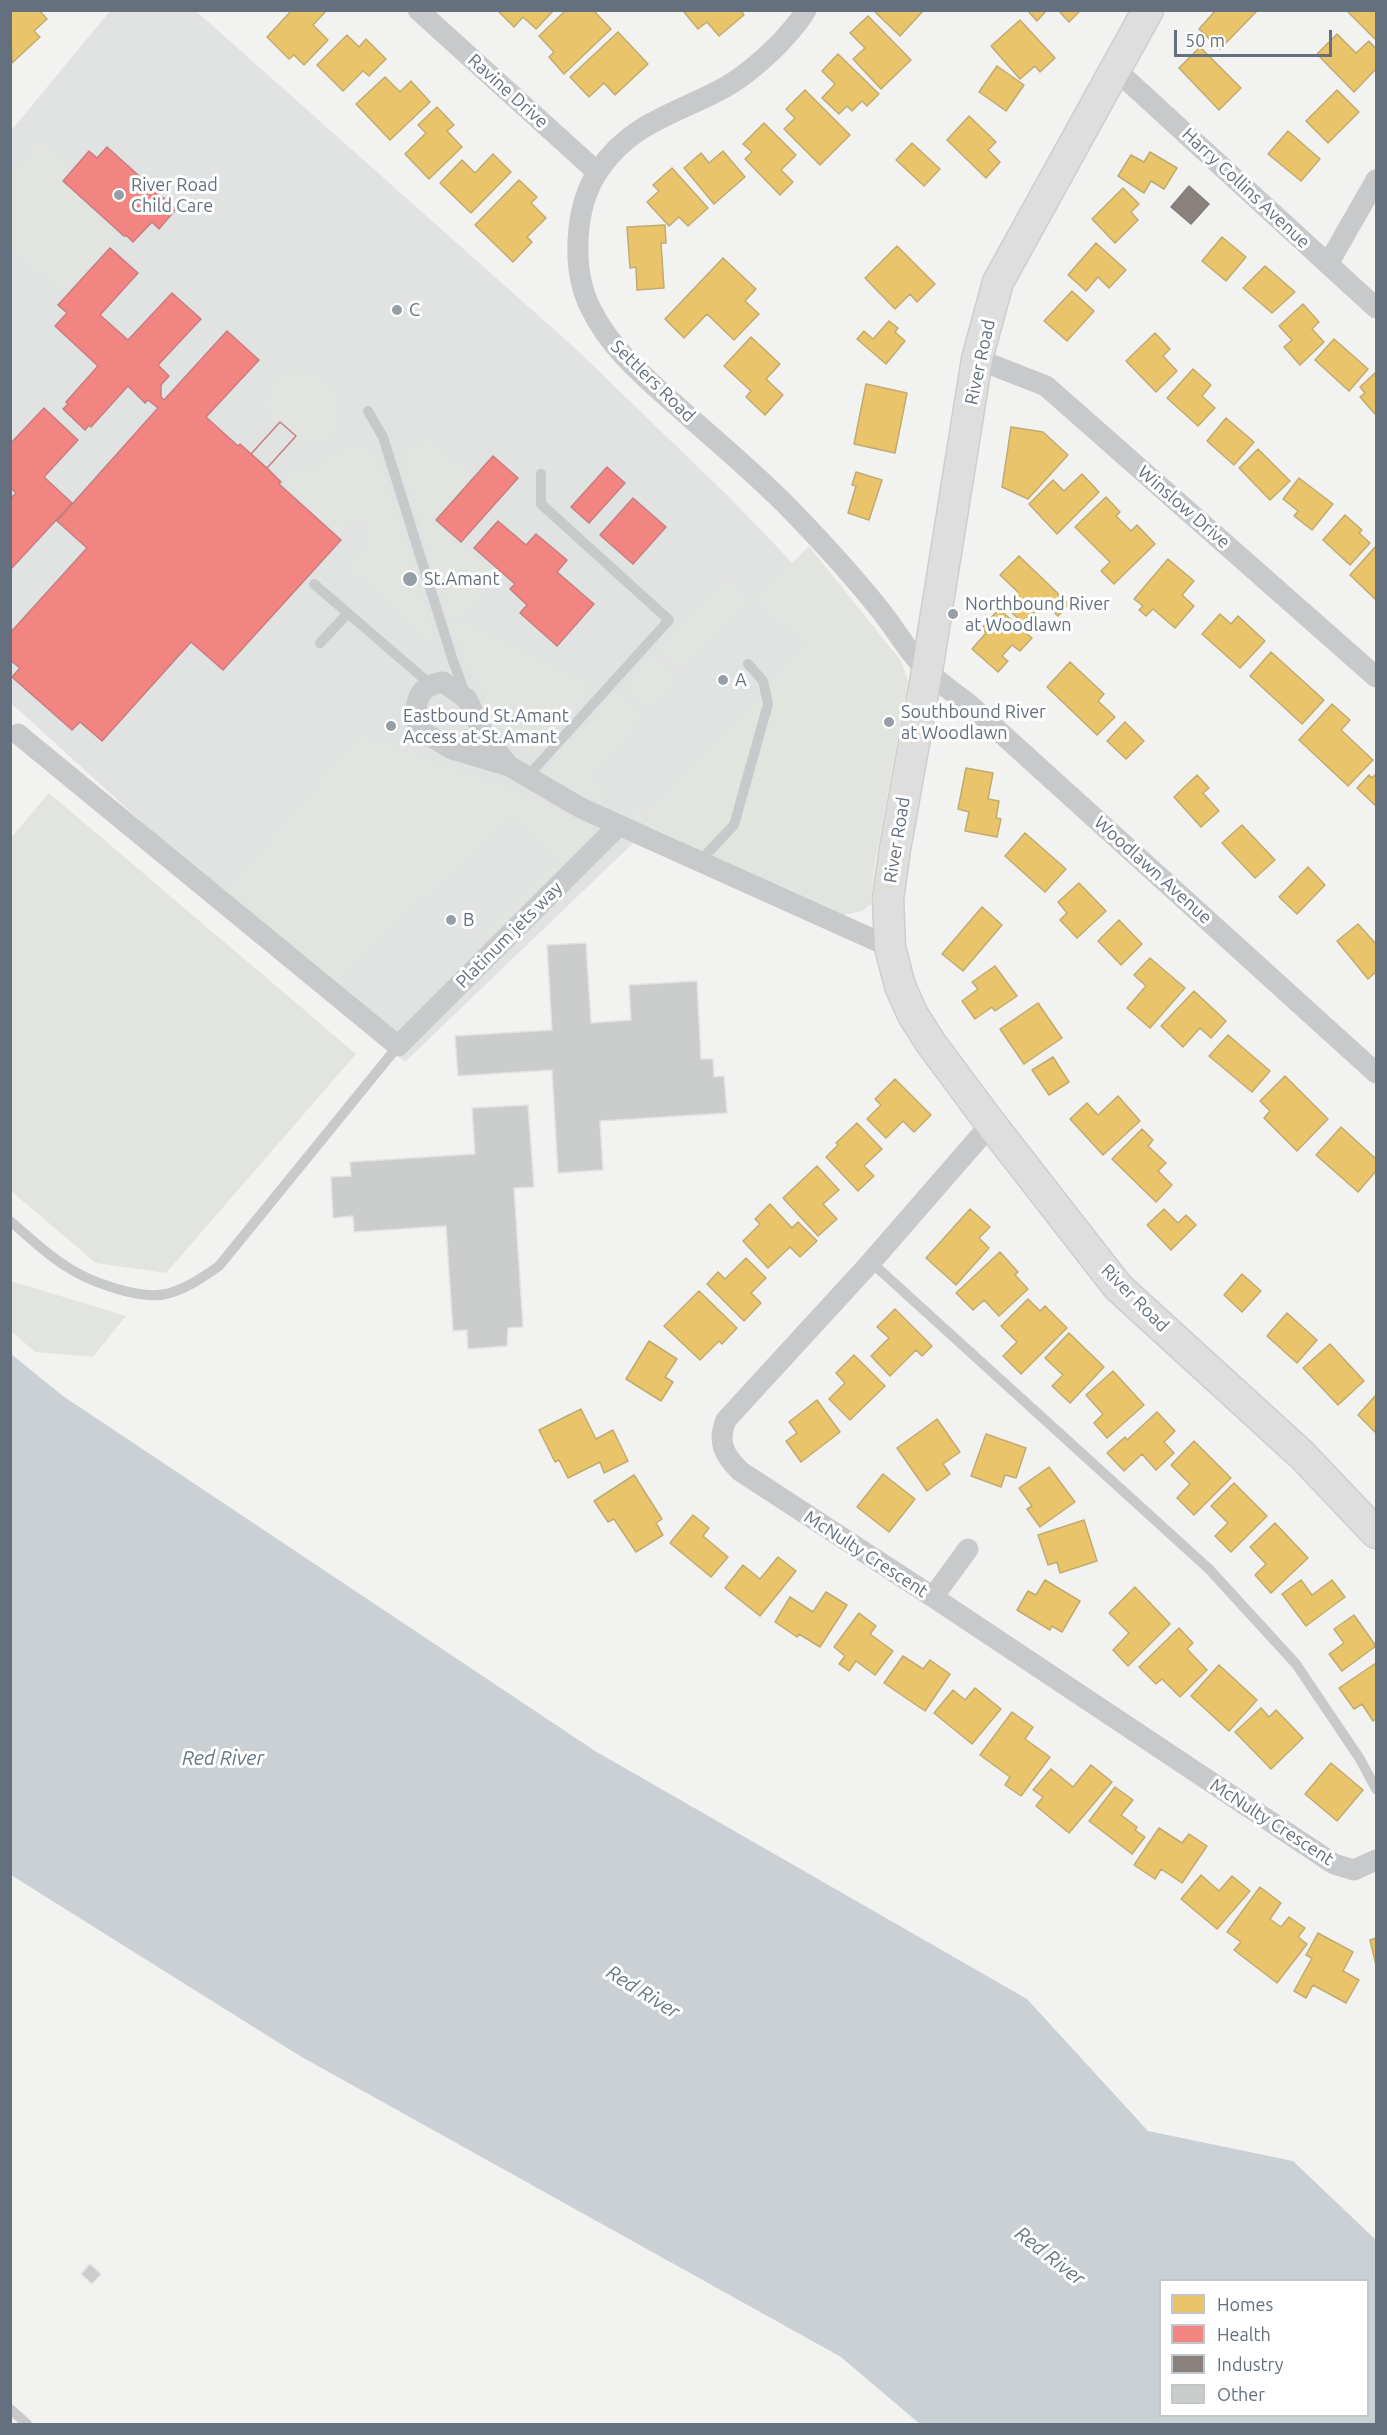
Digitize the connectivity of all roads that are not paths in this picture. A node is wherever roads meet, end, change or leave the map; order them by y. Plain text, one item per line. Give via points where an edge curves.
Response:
1 (418, 10) edge
2 (806, 10) edge
3 (1148, 10) edge
4 (1115, 69) junction
5 (597, 172) junction
6 (1377, 180) edge
7 (1328, 264) junction
8 (1377, 308) edge
9 (977, 359) junction
10 (368, 411) dead end
11 (541, 474) dead end
12 (314, 584) dead end
13 (348, 613) junction
14 (320, 643) dead end
15 (748, 664) dead end
16 (927, 671) junction
17 (1377, 677) edge
18 (430, 684) junction
19 (467, 699) junction
20 (13, 734) edge
21 (509, 766) junction
22 (527, 777) junction
23 (619, 825) junction
24 (699, 862) junction
25 (890, 947) junction
26 (398, 1046) junction
27 (1377, 1073) edge
28 (991, 1124) junction
29 (10, 1221) edge
30 (871, 1262) junction
31 (1377, 1533) edge
32 (968, 1548) dead end
33 (933, 1597) junction
34 (1377, 1790) edge
35 (1377, 1860) edge
36 (10, 2409) edge
37 (27, 2424) edge

1 - 5 street, Ravine Drive
2 - 5 street, Settlers Road via 787,36 738,79 638,130 613,151
3 - 4 street, River Road
4 - 7 street, Harry Collins Avenue
4 - 9 street, River Road via 998,282
5 - 16 street, Settlers Road via 578,233 578,258 589,306 599,325 625,359 789,508 874,602
6 - 7 street
7 - 8 street, Harry Collins Avenue
9 - 16 street, River Road
9 - 17 street, Winslow Drive via 1046,386
10 - 19 lane via 383,437
11 - 22 lane via 541,504 669,620
12 - 13 lane
13 - 14 lane
13 - 18 lane
15 - 24 lane via 763,681 768,704 734,825
16 - 25 street, River Road via 890,876
16 - 27 street, Woodlawn Avenue via 970,705
18 - 19 street via 443,682
18 - 21 street via 420,694 414,712 419,730 452,750
19 - 21 street via 483,733
20 - 26 street
21 - 22 street
22 - 23 street
23 - 24 street
23 - 26 street, Platinum jets way
24 - 25 street
25 - 28 street, River Road via 913,1016
26 - 29 lane via 219,1266 197,1282 164,1294 134,1293 109,1286 66,1266
28 - 30 street, McNulty Crescent
28 - 31 street, River Road via 1118,1287 1302,1455
30 - 33 street, McNulty Crescent via 726,1420 721,1432 722,1445 728,1460 740,1471
30 - 34 lane via 1209,1569 1296,1664
32 - 33 street
33 - 35 street, McNulty Crescent via 1334,1864 1354,1870
36 - 37 lane

